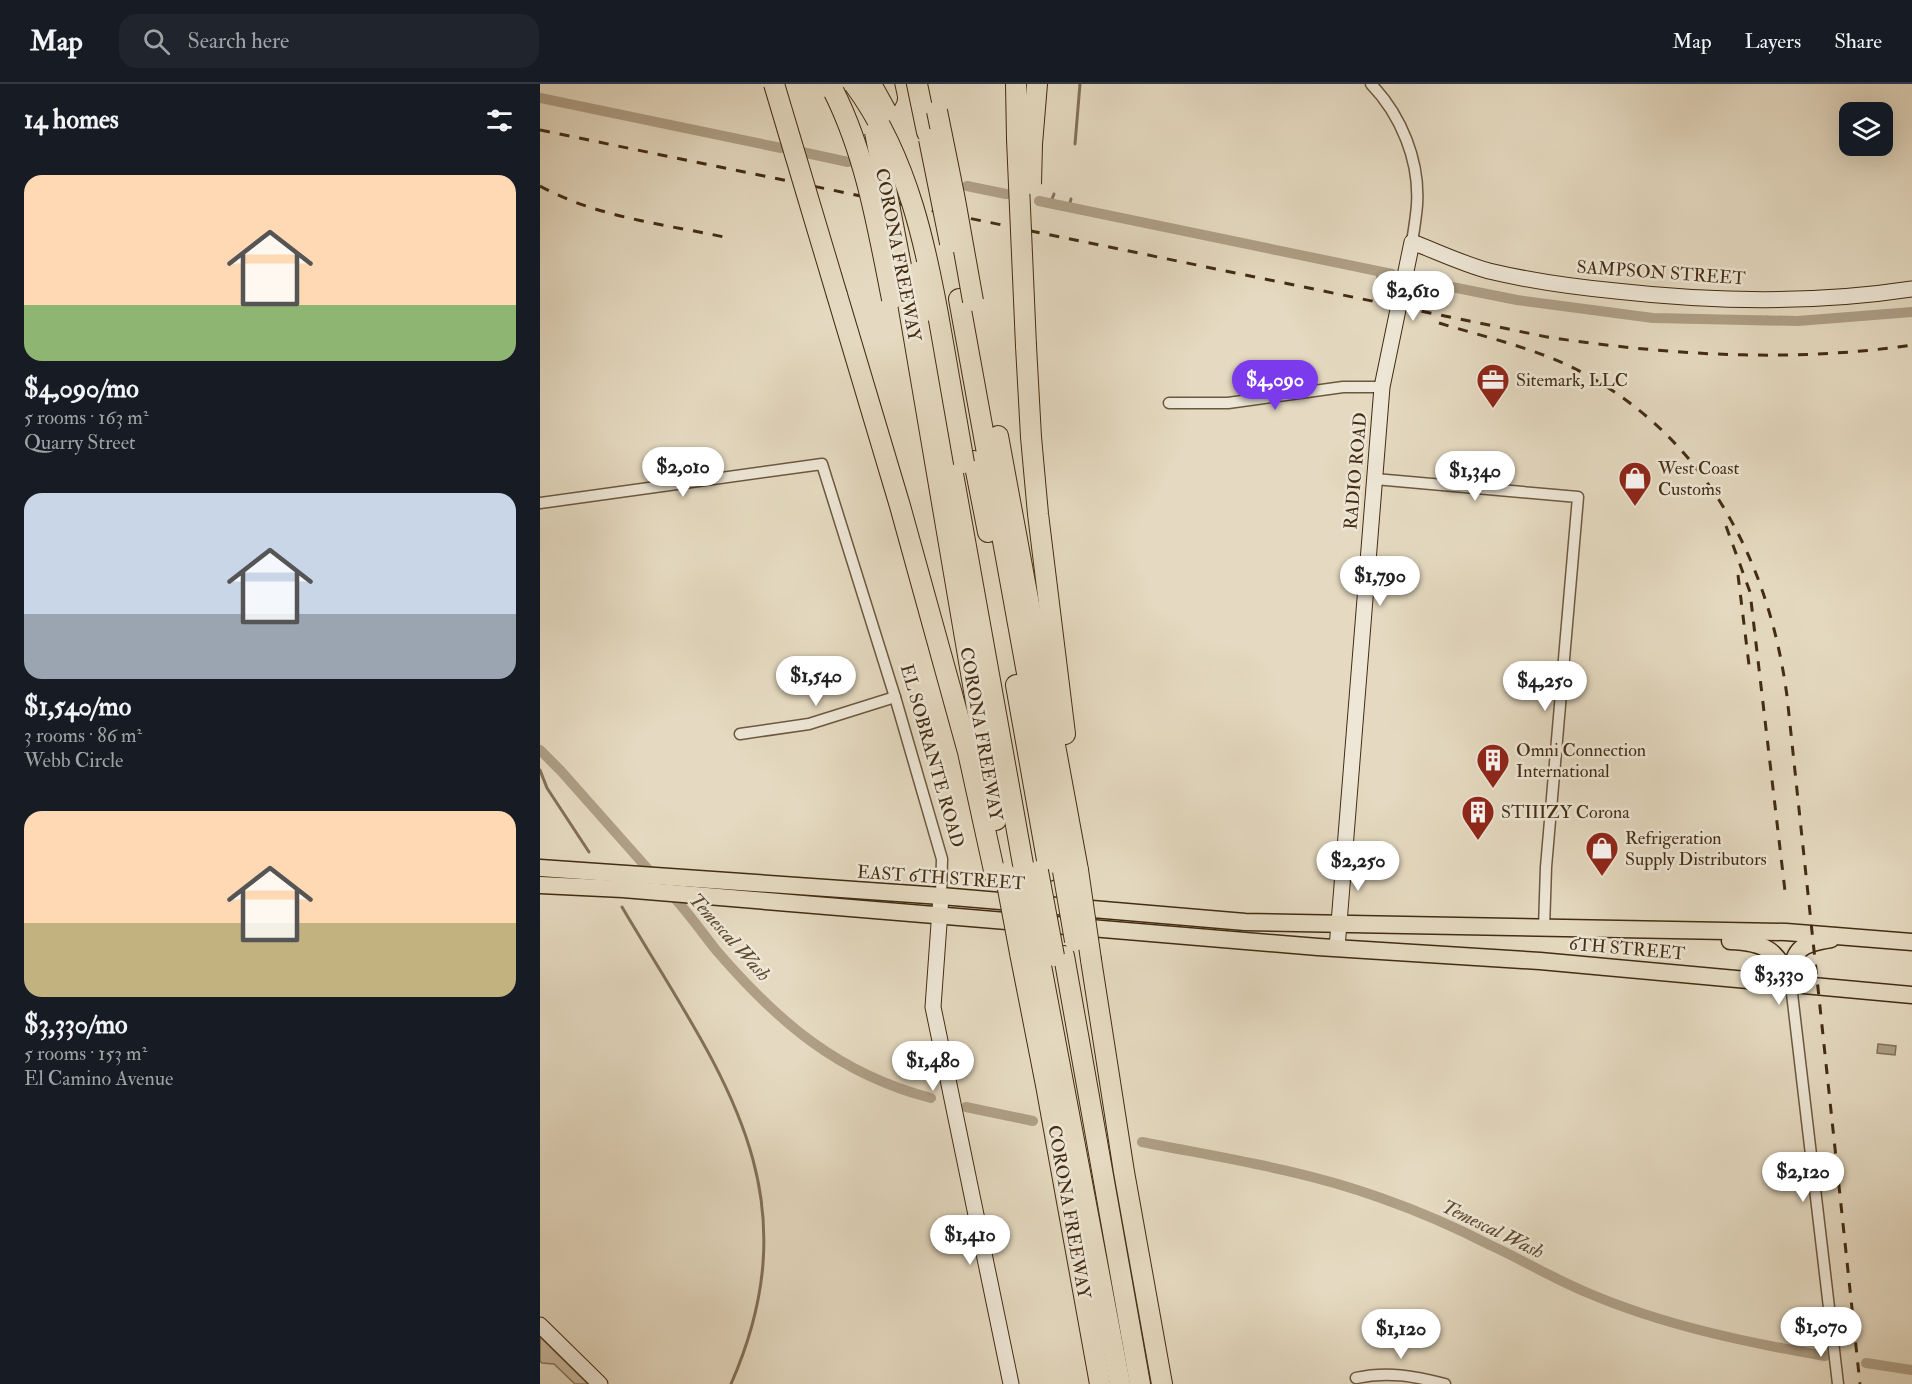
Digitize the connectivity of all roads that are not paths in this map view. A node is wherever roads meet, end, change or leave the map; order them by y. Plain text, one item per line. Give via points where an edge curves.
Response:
1 (774, 84) edge
2 (854, 84) edge
3 (916, 84) edge
4 (929, 84) edge
5 (1016, 84) edge
6 (1036, 84) edge
7 (1371, 84) edge
8 (831, 88) edge
9 (875, 90) edge
10 (1025, 141) junction
11 (1412, 242) junction
12 (1912, 289) edge
13 (899, 298) junction
14 (966, 300) junction
15 (1382, 387) junction
16 (1169, 403) dead end
17 (969, 462) junction
18 (1375, 479) junction
19 (540, 503) edge
20 (895, 697) junction
21 (740, 734) dead end
22 (1060, 767) junction
23 (540, 868) edge
24 (1036, 872) junction
25 (540, 885) edge
26 (941, 896) junction
27 (939, 914) junction
28 (1338, 925) junction
29 (1544, 928) junction
30 (1644, 929) junction
31 (1864, 938) junction
32 (1912, 942) edge
33 (1337, 948) junction
34 (1058, 956) junction
35 (1791, 985) junction
36 (1912, 994) edge
37 (1082, 1091) junction
38 (1095, 1166) junction
39 (540, 1325) edge
40 (1356, 1378) dead end
41 (1838, 1382) edge
42 (600, 1384) edge
43 (1011, 1384) edge
44 (1100, 1384) edge
45 (1120, 1384) edge
46 (1130, 1384) edge
47 (1140, 1384) edge
48 (1150, 1384) edge
49 (1162, 1384) edge
50 (1444, 1384) edge

1 - 24 highway, bridge via 900,506 968,752
2 - 17 highway, bridge via 875,116 908,189 930,267
3 - 14 highway, bridge
4 - 14 highway, CORONA FREEWAY, bridge via 955,200
5 - 10 highway
6 - 10 highway
7 - 11 street, RADIO ROAD via 1390,106 1413,158 1418,202
8 - 13 highway, bridge via 860,156
9 - 13 highway, CORONA FREEWAY, bridge
9 - 17 highway, bridge via 909,158 934,232
9 - 24 highway, bridge via 924,312
10 - 22 highway, bridge via 1026,346 1031,437 1066,731
11 - 12 street, SAMPSON STREET via 1488,271 1573,287 1661,296 1826,298
11 - 15 street, RADIO ROAD
13 - 24 highway, CORONA FREEWAY via 926,402 968,661
14 - 22 highway, CORONA FREEWAY
14 - 24 highway
15 - 16 street via 1343,387 1228,403
15 - 18 street, RADIO ROAD
17 - 24 highway
18 - 28 street, RADIO ROAD
18 - 29 street via 1578,497
19 - 20 street, EL SOBRANTE ROAD via 822,464
20 - 21 street via 808,724
20 - 26 street, EL SOBRANTE ROAD via 942,859
22 - 24 highway, CORONA FREEWAY
23 - 26 main road, EAST 6TH STREET
24 - 34 highway, CORONA FREEWAY, bridge
24 - 34 highway, bridge
24 - 34 highway, CORONA FREEWAY, bridge via 999,897 1013,920
25 - 27 main road, EAST 6TH STREET
26 - 27 street, EL SOBRANTE ROAD
26 - 28 main road, EAST 6TH STREET via 1245,922
27 - 33 main road, EAST 6TH STREET
27 - 43 street, EL SOBRANTE ROAD via 933,989 937,1036
28 - 29 main road, 6TH STREET
28 - 33 street, RADIO ROAD
29 - 30 main road, 6TH STREET
30 - 31 main road, 6TH STREET
30 - 35 main road via 1683,939 1760,945 1784,964
31 - 32 main road, 6TH STREET
31 - 35 main road via 1829,939 1797,951 1792,962
33 - 35 main road, 6TH STREET via 1508,958
34 - 37 highway, CORONA FREEWAY
34 - 37 highway, CORONA FREEWAY
34 - 37 highway
35 - 36 main road, 6TH STREET
35 - 41 street
37 - 38 highway, CORONA FREEWAY
37 - 38 highway, CORONA FREEWAY
37 - 38 highway
38 - 44 highway, CORONA FREEWAY
38 - 45 highway
38 - 46 highway
38 - 47 highway
38 - 48 highway
38 - 49 highway, CORONA FREEWAY
39 - 42 street
40 - 50 street via 1391,1373

